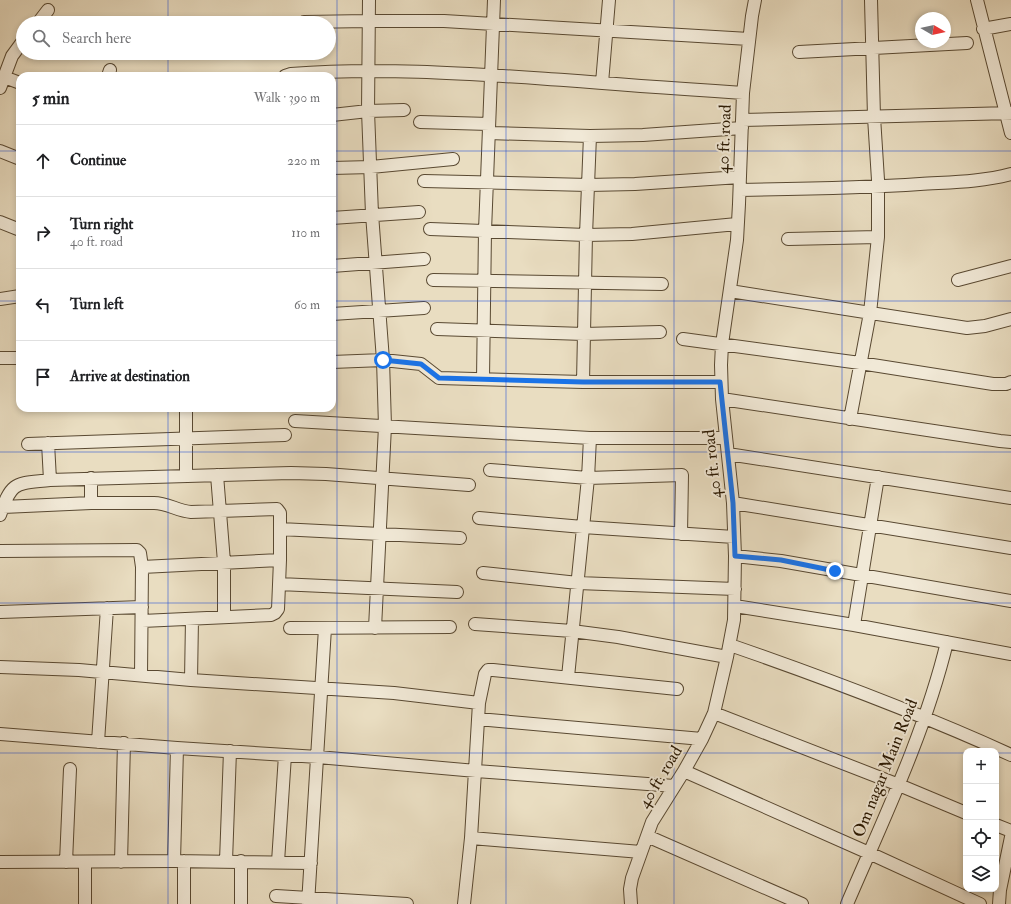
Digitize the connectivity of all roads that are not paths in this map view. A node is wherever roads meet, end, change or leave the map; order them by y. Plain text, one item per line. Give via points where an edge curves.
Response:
1 (369, 0) edge
2 (494, 0) edge
3 (609, 0) edge
4 (755, 0) edge
5 (871, 0) edge
6 (976, 0) edge
7 (48, 10) dead end
8 (43, 16) edge
9 (368, 20) junction
10 (336, 21) edge
11 (492, 24) junction
12 (1011, 24) edge
13 (984, 29) junction
14 (606, 30) junction
15 (749, 40) junction
16 (967, 43) dead end
17 (872, 48) junction
18 (16, 51) edge
19 (799, 52) dead end
20 (368, 70) junction
21 (321, 72) edge
22 (491, 75) junction
23 (2, 82) edge
24 (16, 83) edge
25 (602, 83) junction
26 (743, 93) junction
27 (404, 110) dead end
28 (368, 111) junction
29 (1008, 114) edge
30 (336, 115) edge
31 (874, 117) junction
32 (420, 122) dead end
33 (742, 124) junction
34 (489, 128) junction
35 (1011, 133) edge
36 (590, 136) junction
37 (0, 152) edge
38 (16, 158) edge
39 (453, 159) dead end
40 (371, 167) junction
41 (336, 168) edge
42 (1011, 174) edge
43 (740, 177) junction
44 (424, 181) dead end
45 (487, 183) junction
46 (588, 185) junction
47 (878, 187) junction
48 (740, 190) junction
49 (418, 212) dead end
50 (372, 214) junction
51 (336, 218) edge
52 (0, 222) edge
53 (737, 224) junction
54 (16, 228) edge
55 (430, 229) dead end
56 (485, 231) junction
57 (586, 235) junction
58 (878, 237) junction
59 (788, 239) dead end
60 (424, 259) dead end
61 (375, 263) junction
62 (336, 266) edge
63 (1011, 266) edge
64 (433, 280) dead end
65 (958, 280) dead end
66 (484, 281) junction
67 (585, 283) junction
68 (662, 284) dead end
69 (730, 291) junction
70 (16, 297) edge
71 (0, 299) edge
72 (424, 308) dead end
73 (379, 311) junction
74 (870, 313) junction
75 (336, 314) edge
76 (1011, 319) edge
77 (437, 329) dead end
78 (484, 330) junction
79 (660, 332) dead end
80 (584, 334) junction
81 (683, 339) dead end
82 (722, 344) junction
83 (0, 358) edge
84 (16, 358) edge
85 (383, 360) junction
86 (336, 362) edge
87 (860, 363) junction
88 (483, 379) junction
89 (583, 382) junction
90 (720, 382) junction
91 (1011, 382) edge
92 (722, 399) junction
93 (186, 412) edge
94 (850, 419) junction
95 (295, 421) dead end
96 (385, 426) junction
97 (285, 435) dead end
98 (186, 438) junction
99 (590, 438) junction
100 (726, 438) junction
101 (1011, 442) edge
102 (48, 443) junction
103 (28, 444) dead end
104 (728, 454) junction
105 (490, 470) dead end
106 (186, 476) junction
107 (217, 476) junction
108 (878, 477) junction
109 (91, 478) junction
110 (588, 478) junction
111 (383, 479) junction
112 (50, 480) junction
113 (469, 485) dead end
114 (1011, 498) edge
115 (91, 503) junction
116 (733, 503) junction
117 (220, 510) junction
118 (1, 511) edge
119 (479, 518) dead end
120 (871, 525) junction
121 (583, 527) junction
122 (280, 529) junction
123 (379, 534) junction
124 (681, 534) junction
125 (734, 537) junction
126 (460, 538) dead end
127 (1011, 548) edge
128 (0, 551) edge
129 (735, 556) junction
130 (280, 560) junction
131 (224, 562) junction
132 (142, 567) junction
133 (483, 573) dead end
134 (862, 576) junction
135 (578, 582) junction
136 (279, 584) junction
137 (376, 588) junction
138 (735, 589) junction
139 (457, 592) dead end
140 (1011, 601) edge
141 (735, 606) junction
142 (142, 607) junction
143 (107, 608) junction
144 (0, 612) edge
145 (224, 617) junction
146 (192, 619) junction
147 (142, 621) junction
148 (475, 624) dead end
149 (854, 625) junction
150 (450, 627) dead end
151 (290, 628) dead end
152 (325, 628) junction
153 (374, 628) junction
154 (572, 631) junction
155 (947, 642) junction
156 (729, 651) junction
157 (1011, 654) edge
158 (0, 667) edge
159 (103, 672) junction
160 (141, 675) junction
161 (568, 677) junction
162 (191, 680) junction
163 (322, 688) junction
164 (677, 689) dead end
165 (479, 703) junction
166 (714, 713) junction
167 (925, 718) junction
168 (478, 719) junction
169 (0, 731) edge
170 (0, 734) edge
171 (702, 739) junction
172 (0, 741) edge
173 (98, 742) junction
174 (124, 743) junction
175 (177, 748) junction
176 (230, 751) junction
177 (285, 754) junction
178 (1011, 754) edge
179 (318, 757) junction
180 (70, 769) dead end
181 (476, 771) junction
182 (684, 771) junction
183 (899, 785) junction
184 (674, 786) junction
185 (963, 812) edge
186 (999, 826) edge
187 (1011, 831) edge
188 (646, 836) junction
189 (1011, 837) edge
190 (471, 838) junction
191 (641, 852) junction
192 (869, 853) junction
193 (179, 861) junction
194 (226, 861) junction
195 (241, 861) junction
196 (0, 862) edge
197 (66, 862) junction
198 (85, 862) junction
199 (121, 862) junction
200 (278, 862) junction
201 (311, 863) junction
202 (276, 896) dead end
203 (308, 901) edge
204 (85, 904) edge
205 (184, 904) edge
206 (241, 904) edge
207 (407, 904) edge
208 (464, 904) edge
209 (631, 904) edge
210 (802, 904) edge
211 (847, 904) edge
212 (980, 904) edge
213 (999, 904) edge

1 - 9 street
2 - 11 street
3 - 14 street
4 - 15 street, 40 ft. road
5 - 17 street
6 - 13 street
7 - 8 street
9 - 10 street
9 - 11 street
9 - 20 street
11 - 14 street
11 - 22 street
12 - 13 street
13 - 29 street
14 - 15 street
14 - 25 street
15 - 26 street, 40 ft. road
16 - 17 street
17 - 19 street
17 - 31 street
18 - 23 street
20 - 21 street
20 - 22 street
20 - 28 street
22 - 25 street
22 - 34 street
23 - 24 street
25 - 26 street
26 - 33 street, 40 ft. road
27 - 28 street
28 - 30 street
28 - 40 street
29 - 31 street
29 - 35 street
31 - 33 street
31 - 47 street
32 - 34 street
33 - 36 street via 643,135
33 - 43 street, 40 ft. road
34 - 36 street
34 - 45 street
36 - 46 street
37 - 38 street
39 - 40 street
40 - 41 street
40 - 50 street
42 - 47 street via 974,181
43 - 46 street
43 - 48 street, 40 ft. road
44 - 45 street
45 - 46 street
45 - 56 street
46 - 57 street
47 - 48 street
47 - 58 street
48 - 53 street, 40 ft. road
49 - 50 street
50 - 51 street
50 - 61 street
52 - 54 street
53 - 57 street via 632,234
53 - 69 street, 40 ft. road
55 - 56 street
56 - 57 street
56 - 66 street
57 - 67 street
58 - 59 street
58 - 74 street
60 - 61 street
61 - 62 street
61 - 73 street
63 - 65 street
64 - 66 street
66 - 67 street
66 - 78 street
67 - 68 street
67 - 80 street
69 - 74 street
69 - 82 street, 40 ft. road
70 - 71 street
72 - 73 street
73 - 75 street
73 - 85 street
74 - 76 street via 967,328
74 - 87 street
77 - 78 street
78 - 80 street
78 - 88 street
79 - 80 street
80 - 89 street
81 - 82 street
82 - 87 street
82 - 90 street, 40 ft. road
83 - 84 street
85 - 86 street
85 - 88 street via 421,364 439,378
85 - 96 street
87 - 91 street via 993,384
87 - 94 street
88 - 89 street
89 - 90 street
90 - 92 street, 40 ft. road
92 - 94 street
92 - 100 street, 40 ft. road
93 - 98 street
94 - 101 street
95 - 96 street
96 - 99 street
96 - 111 street
97 - 98 street
98 - 102 street
98 - 106 street
99 - 100 street
99 - 110 street
100 - 104 street, 40 ft. road
102 - 103 street
102 - 112 street
104 - 108 street
104 - 116 street, 40 ft. road
105 - 110 street
106 - 107 street
106 - 109 street
107 - 111 street via 291,473
107 - 117 street
108 - 114 street
108 - 120 street
109 - 112 street
109 - 115 street
110 - 121 street
110 - 124 street via 682,475
111 - 113 street
111 - 123 street
112 - 118 street via 15,486
115 - 117 street via 160,503 183,511
115 - 118 street
116 - 120 street
116 - 125 street, 40 ft. road
117 - 122 street via 277,509 280,513
117 - 131 street
119 - 121 street
120 - 127 street
120 - 134 street
121 - 124 street
121 - 135 street
122 - 123 street
122 - 130 street
123 - 126 street
123 - 137 street
124 - 125 street
125 - 129 street, 40 ft. road
128 - 132 street via 137,550 140,553
129 - 134 street via 781,560
129 - 138 street, 40 ft. road
130 - 131 street
130 - 136 street
131 - 132 street
131 - 145 street
132 - 142 street
133 - 135 street
134 - 140 street
134 - 149 street
135 - 138 street
135 - 154 street
136 - 137 street
136 - 145 street via 276,613
137 - 139 street
137 - 153 street
138 - 141 street, 40 ft. road
141 - 149 street
141 - 156 street, 40 ft. road
142 - 143 street
142 - 147 street
143 - 144 street
143 - 159 street
145 - 146 street
146 - 147 street
146 - 162 street
147 - 160 street
148 - 154 street
149 - 155 street
150 - 153 street
151 - 152 street
152 - 153 street
152 - 163 street
154 - 156 street
154 - 161 street
155 - 157 street
155 - 167 street, Om nagar Main Road
156 - 166 street, 40 ft. road
156 - 167 street via 823,678
158 - 159 street
159 - 160 street
159 - 173 street
160 - 162 street
161 - 164 street
161 - 165 street via 488,670 484,674
162 - 163 street
163 - 165 street
163 - 179 street
165 - 168 street
166 - 171 street, 40 ft. road
166 - 183 street
167 - 178 street
167 - 183 street, Om nagar Main Road
168 - 171 street
168 - 181 street
169 - 170 street
170 - 172 street
170 - 173 street
171 - 182 street, 40 ft. road
173 - 174 street
174 - 175 street
174 - 199 street
175 - 176 street
175 - 193 street
176 - 177 street
176 - 194 street
177 - 179 street
177 - 200 street
179 - 181 street
179 - 201 street
180 - 197 street
181 - 184 street
181 - 190 street
182 - 184 street, 40 ft. road
182 - 192 street
183 - 185 street
183 - 192 street, Om nagar Main Road
184 - 188 street, 40 ft. road
186 - 187 street
188 - 191 street, 40 ft. road
188 - 210 street
189 - 213 street
190 - 191 street
190 - 208 street
191 - 209 street, 40 ft. road via 632,878
192 - 211 street, Om nagar Main Road
192 - 212 street
193 - 194 street
193 - 199 street
193 - 205 street
194 - 195 street
195 - 200 street
195 - 206 street
196 - 197 street
197 - 198 street
198 - 199 street
198 - 204 street
200 - 201 street
201 - 203 street
202 - 203 street
203 - 207 street

